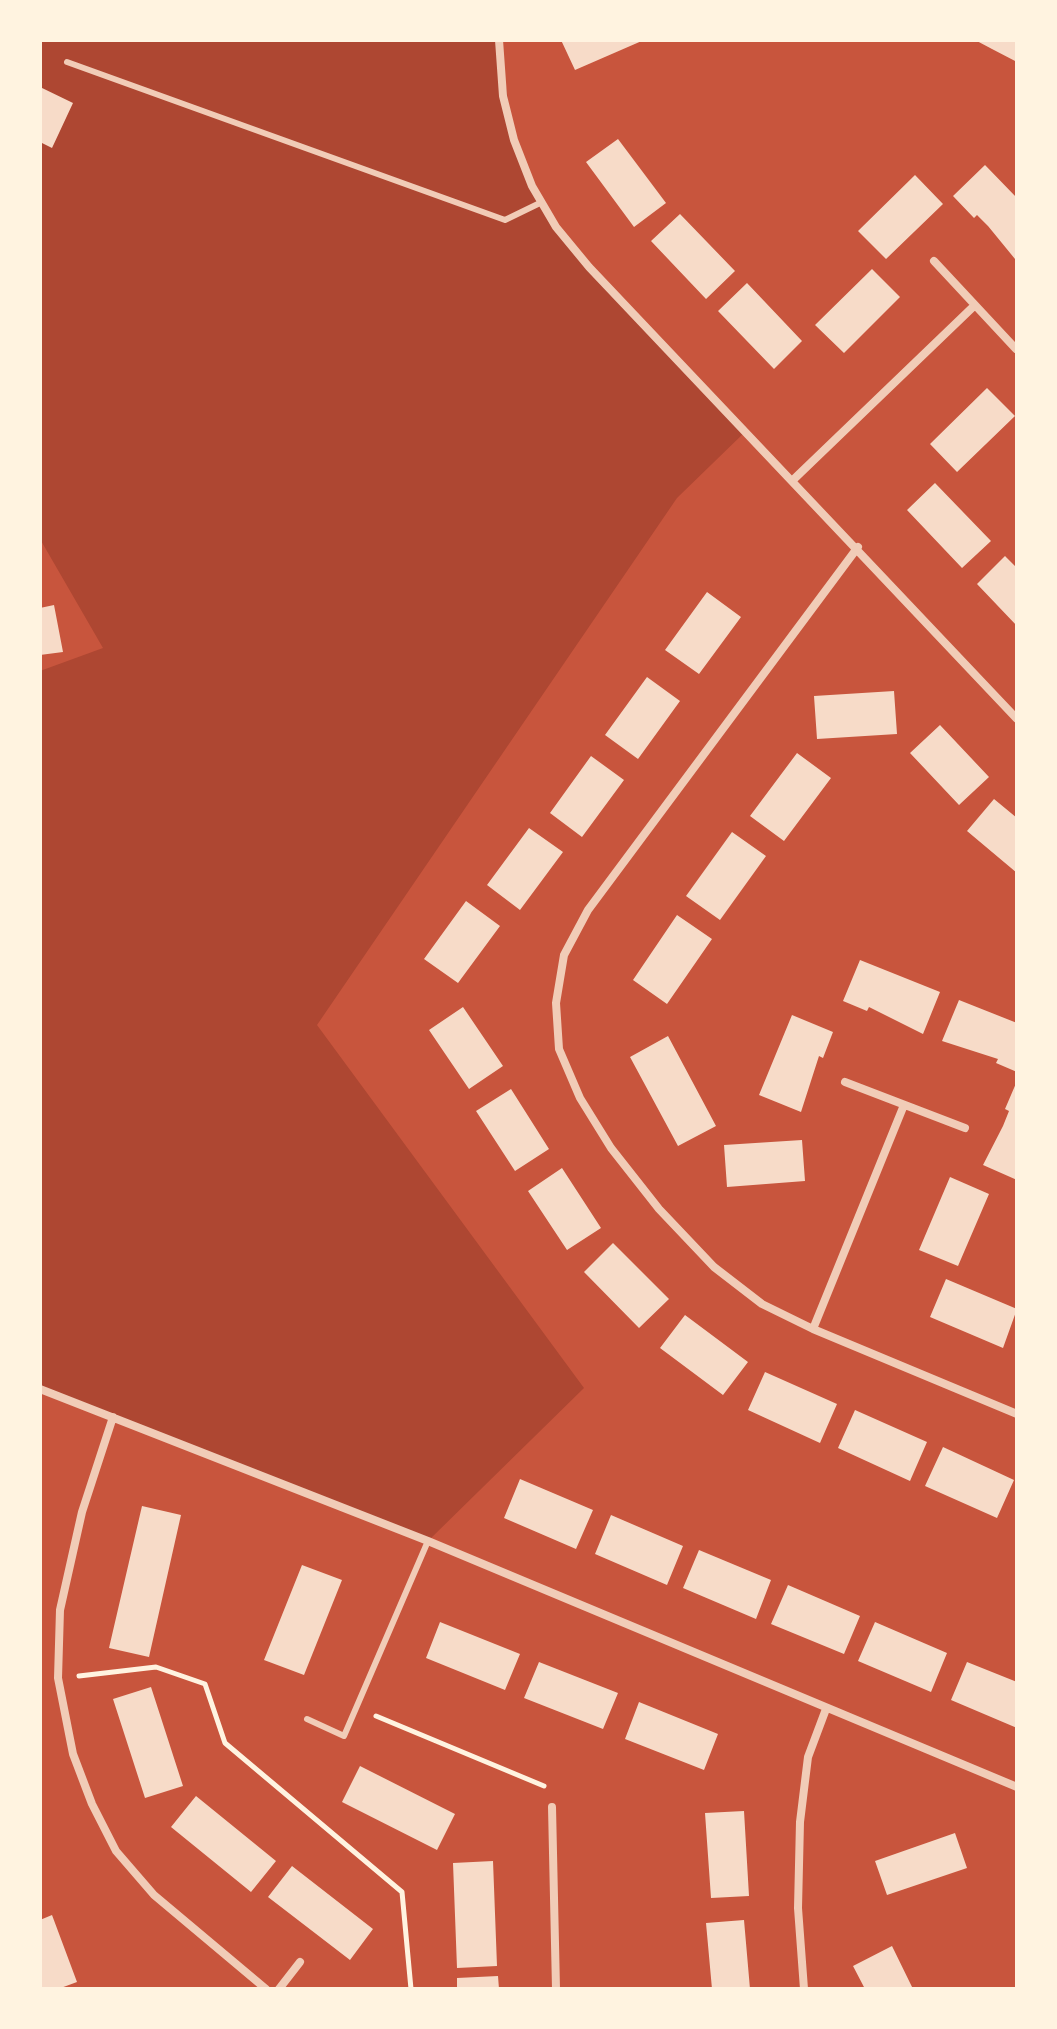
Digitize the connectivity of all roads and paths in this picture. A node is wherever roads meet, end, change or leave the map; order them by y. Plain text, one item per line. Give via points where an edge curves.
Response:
1 (499, 40) edge
2 (67, 62) dead end
3 (542, 202) junction
4 (934, 261) dead end
5 (975, 305) junction
6 (1016, 349) edge
7 (793, 480) junction
8 (858, 547) junction
9 (1017, 719) edge
10 (845, 1082) dead end
11 (904, 1105) junction
12 (965, 1128) dead end
13 (813, 1329) junction
14 (40, 1389) edge
15 (1017, 1414) edge
16 (113, 1417) junction
17 (428, 1541) junction
18 (58, 1678) junction
19 (356, 1708) junction
20 (826, 1709) junction
21 (307, 1719) dead end
22 (1017, 1787) edge
23 (552, 1807) joint
24 (300, 1962) dead end
25 (266, 1989) edge
26 (279, 1989) edge
27 (411, 1989) edge
28 (556, 1989) edge
29 (804, 1989) edge

1 - 3 street via 503,96 514,140
2 - 3 lane via 505,220
3 - 7 street via 589,267
4 - 5 street
5 - 6 street
5 - 7 street
7 - 8 street
8 - 9 street
8 - 13 street via 588,910 564,955 556,1003 559,1049 580,1098 659,1209 726,1276 762,1304
10 - 11 street
11 - 12 street
11 - 13 street
13 - 15 street
14 - 16 street
16 - 17 street
16 - 18 street via 82,1512 60,1610
17 - 19 lane
17 - 20 street
18 - 25 street via 73,1754 116,1851 154,1895
18 - 27 path via 156,1667 205,1684 225,1743 402,1892
19 - 21 lane via 344,1736
19 - 23 path via 548,1788
20 - 22 street
20 - 29 street via 808,1757 800,1822 798,1908
23 - 28 street
24 - 26 street

